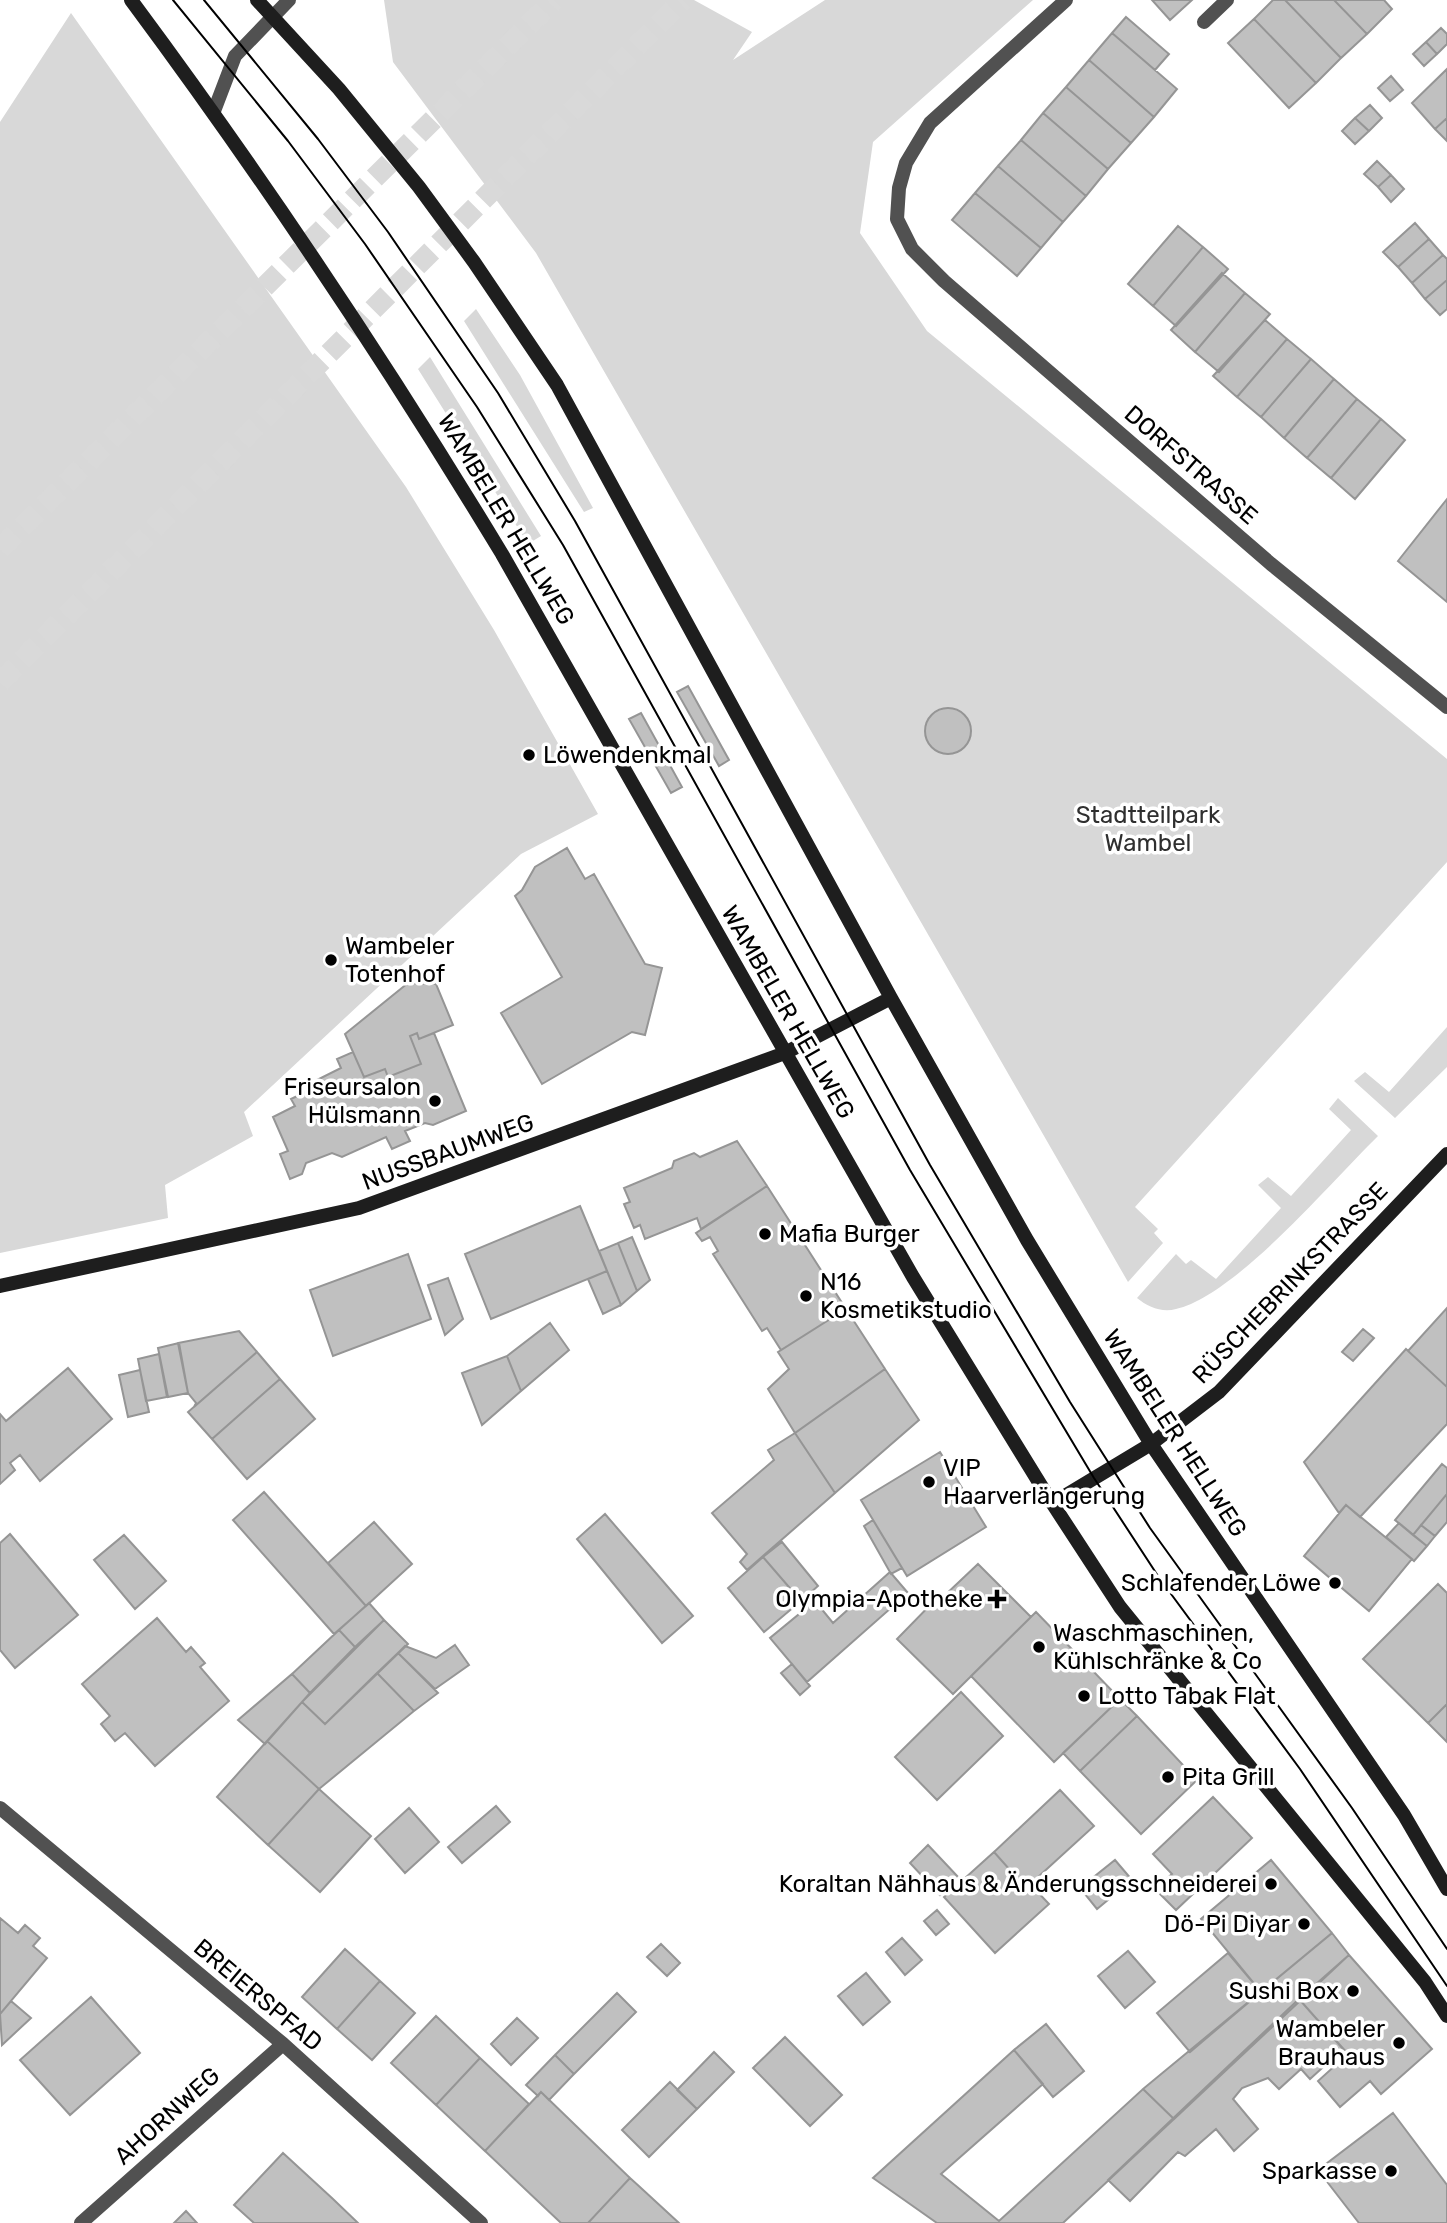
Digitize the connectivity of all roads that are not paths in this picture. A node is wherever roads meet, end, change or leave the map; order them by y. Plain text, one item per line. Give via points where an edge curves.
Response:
1 (131, 0) edge
2 (257, 0) edge
3 (289, 0) edge
4 (1066, 0) edge
5 (1227, 0) edge
6 (273, 15) junction
7 (1204, 22) dead end
8 (214, 111) junction
9 (1447, 707) edge
10 (891, 998) junction
11 (785, 1053) junction
12 (1447, 1154) edge
13 (0, 1286) edge
14 (1151, 1444) junction
15 (1053, 1503) junction
16 (0, 1808) edge
17 (1447, 1889) edge
18 (1447, 2015) edge
19 (283, 2044) junction
20 (81, 2223) edge
21 (481, 2223) edge

1 - 8 main road, WAMBELER HELLWEG
2 - 6 main road, WAMBELER HELLWEG
3 - 6 street
4 - 9 street, DORFSTRASSE via 930,123 906,163 899,188 897,219 912,249 1260,555
5 - 7 street
6 - 8 street via 235,56
6 - 10 main road, WAMBELER HELLWEG via 419,187 557,385
8 - 11 main road, WAMBELER HELLWEG via 449,467
10 - 11 main road, NUSSBAUMWEG
10 - 14 main road, WAMBELER HELLWEG via 1027,1240
11 - 13 main road, NUSSBAUMWEG via 359,1208
11 - 15 main road, WAMBELER HELLWEG via 924,1295
12 - 14 main road, RÜSCHEBRINKSTRASSE via 1219,1392
14 - 15 main road, RÜSCHEBRINKSTRASSE
14 - 17 main road, WAMBELER HELLWEG via 1404,1815
15 - 18 main road, WAMBELER HELLWEG via 1120,1608 1425,1982
16 - 19 street, BREIERSPFAD
19 - 20 street, AHORNWEG
19 - 21 street, BREIERSPFAD

